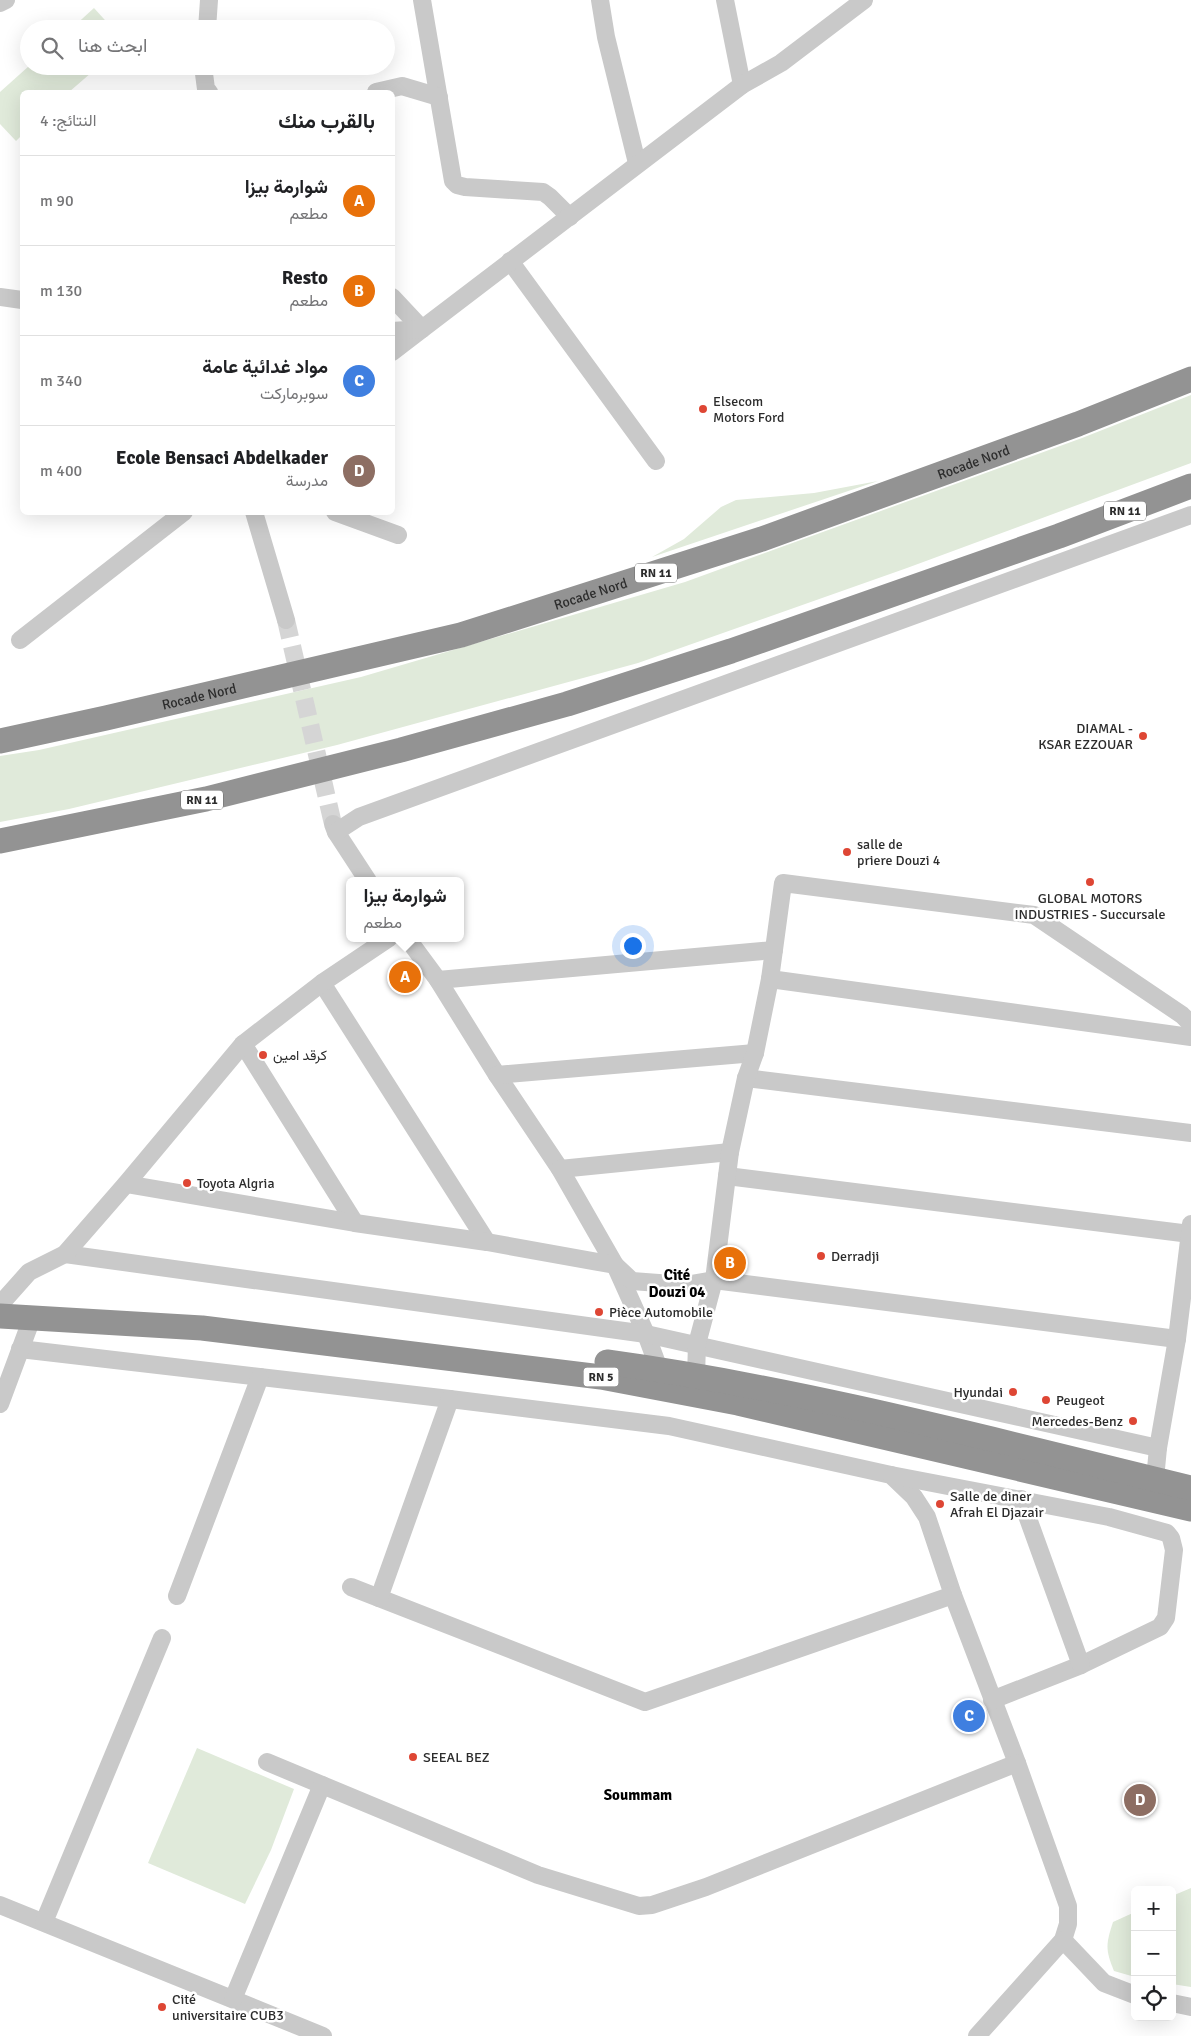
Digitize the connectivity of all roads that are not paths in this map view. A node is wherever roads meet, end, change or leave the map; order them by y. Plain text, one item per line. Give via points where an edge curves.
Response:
1 (6, 0) edge
2 (209, 0) edge
3 (422, 0) edge
4 (600, 0) edge
5 (725, 0) edge
6 (864, 0) edge
7 (0, 2) edge
8 (208, 20) edge
9 (204, 75) edge
10 (742, 85) junction
11 (207, 90) edge
12 (385, 90) edge
13 (438, 97) junction
14 (637, 163) junction
15 (570, 217) junction
16 (510, 261) junction
17 (20, 288) edge
18 (10, 299) edge
19 (395, 300) edge
20 (422, 330) junction
21 (395, 331) edge
22 (395, 350) edge
23 (1191, 379) edge
24 (656, 461) dead end
25 (1191, 486) edge
26 (180, 515) edge
27 (255, 515) edge
28 (343, 515) edge
29 (1191, 515) edge
30 (398, 535) dead end
31 (286, 620) tunnel mouth
32 (20, 640) dead end
33 (0, 741) edge
34 (0, 841) edge
35 (366, 877) edge
36 (383, 942) edge
37 (410, 942) edge
38 (774, 950) junction
39 (770, 979) junction
40 (438, 980) junction
41 (322, 983) junction
42 (1191, 1024) edge
43 (1191, 1037) edge
44 (243, 1044) junction
45 (755, 1053) junction
46 (497, 1075) junction
47 (746, 1078) junction
48 (1191, 1133) edge
49 (730, 1152) junction
50 (560, 1169) junction
51 (727, 1176) junction
52 (126, 1184) junction
53 (355, 1222) junction
54 (1190, 1229) edge
55 (487, 1242) junction
56 (65, 1254) junction
57 (615, 1265) junction
58 (714, 1280) junction
59 (2, 1305) edge
60 (32, 1318) junction
61 (646, 1334) junction
62 (1177, 1338) junction
63 (697, 1344) junction
64 (20, 1350) junction
65 (659, 1369) junction
66 (696, 1376) junction
67 (260, 1377) junction
68 (450, 1398) junction
69 (0, 1404) edge
70 (1158, 1448) junction
71 (891, 1475) junction
72 (1155, 1479) junction
73 (1191, 1488) edge
74 (1118, 1492) junction
75 (1022, 1499) junction
76 (1191, 1509) edge
77 (1109, 1517) junction
78 (351, 1587) dead end
79 (952, 1595) junction
80 (177, 1596) dead end
81 (379, 1598) junction
82 (162, 1638) dead end
83 (1081, 1665) junction
84 (992, 1700) junction
85 (267, 1762) dead end
86 (1017, 1763) junction
87 (322, 1785) junction
88 (0, 1905) edge
89 (44, 1922) junction
90 (1063, 1940) junction
91 (1131, 1993) edge
92 (233, 1999) junction
93 (1176, 2004) edge
94 (1191, 2007) edge
95 (323, 2036) edge
96 (977, 2036) edge

1 - 7 street
2 - 8 street
3 - 13 street
4 - 14 street
5 - 10 street
6 - 10 street via 781,63
9 - 11 street
10 - 14 street
12 - 13 street via 402,86
13 - 15 street via 453,181 457,185 543,192
14 - 15 street
15 - 16 street
16 - 20 street
16 - 24 street
17 - 18 street
19 - 20 street
20 - 21 street
20 - 22 street
23 - 33 highway, Rocade Nord / RN 11 via 1078,424 762,539 461,635
25 - 34 highway, RN 11 via 750,645 567,704 206,799
26 - 32 street
27 - 31 street
28 - 30 street
29 - 35 street via 335,828
36 - 41 street
37 - 40 street
38 - 39 street
38 - 40 street
38 - 42 street via 783,883 1034,915
39 - 43 street
39 - 45 street
40 - 46 street
41 - 44 street
41 - 55 street
44 - 52 street
44 - 53 street
45 - 46 street
45 - 47 street
46 - 50 street
47 - 48 street
47 - 49 street
49 - 50 street
49 - 51 street
50 - 57 street
51 - 54 street
51 - 58 street
52 - 53 street
52 - 56 street
53 - 55 street
54 - 62 street
55 - 57 street
56 - 59 street via 29,1272
56 - 61 street
57 - 58 street via 632,1281 685,1285
57 - 61 street
58 - 62 street
58 - 63 street
59 - 60 highway, RN 5
59 - 65 highway, RN 5 via 439,1339
60 - 64 street
60 - 74 highway, RN 5 via 202,1328 601,1377 738,1403
61 - 63 street
61 - 65 street
62 - 70 street
63 - 66 street
63 - 70 street
64 - 67 street
64 - 69 street
65 - 66 highway, RN 5
66 - 72 highway, RN 5 via 797,1394
67 - 68 street
67 - 80 street
68 - 71 street via 668,1426
68 - 81 street
70 - 72 street
71 - 75 street
71 - 79 street via 914,1497 927,1517
72 - 73 highway, RN 5
74 - 76 highway, RN 5
74 - 77 street
75 - 77 street
75 - 83 street
77 - 83 street via 1167,1533 1171,1538 1174,1550 1166,1618 1160,1627
78 - 81 street
79 - 81 street via 645,1702
79 - 84 street
82 - 89 street
83 - 84 street
84 - 86 street
85 - 87 street
86 - 87 street via 706,1887 652,1905 639,1906 538,1875
86 - 90 street via 1068,1906 1068,1924
87 - 92 street
88 - 89 street
89 - 92 street
90 - 91 street via 1104,1983
90 - 96 street
92 - 95 street
93 - 94 street

